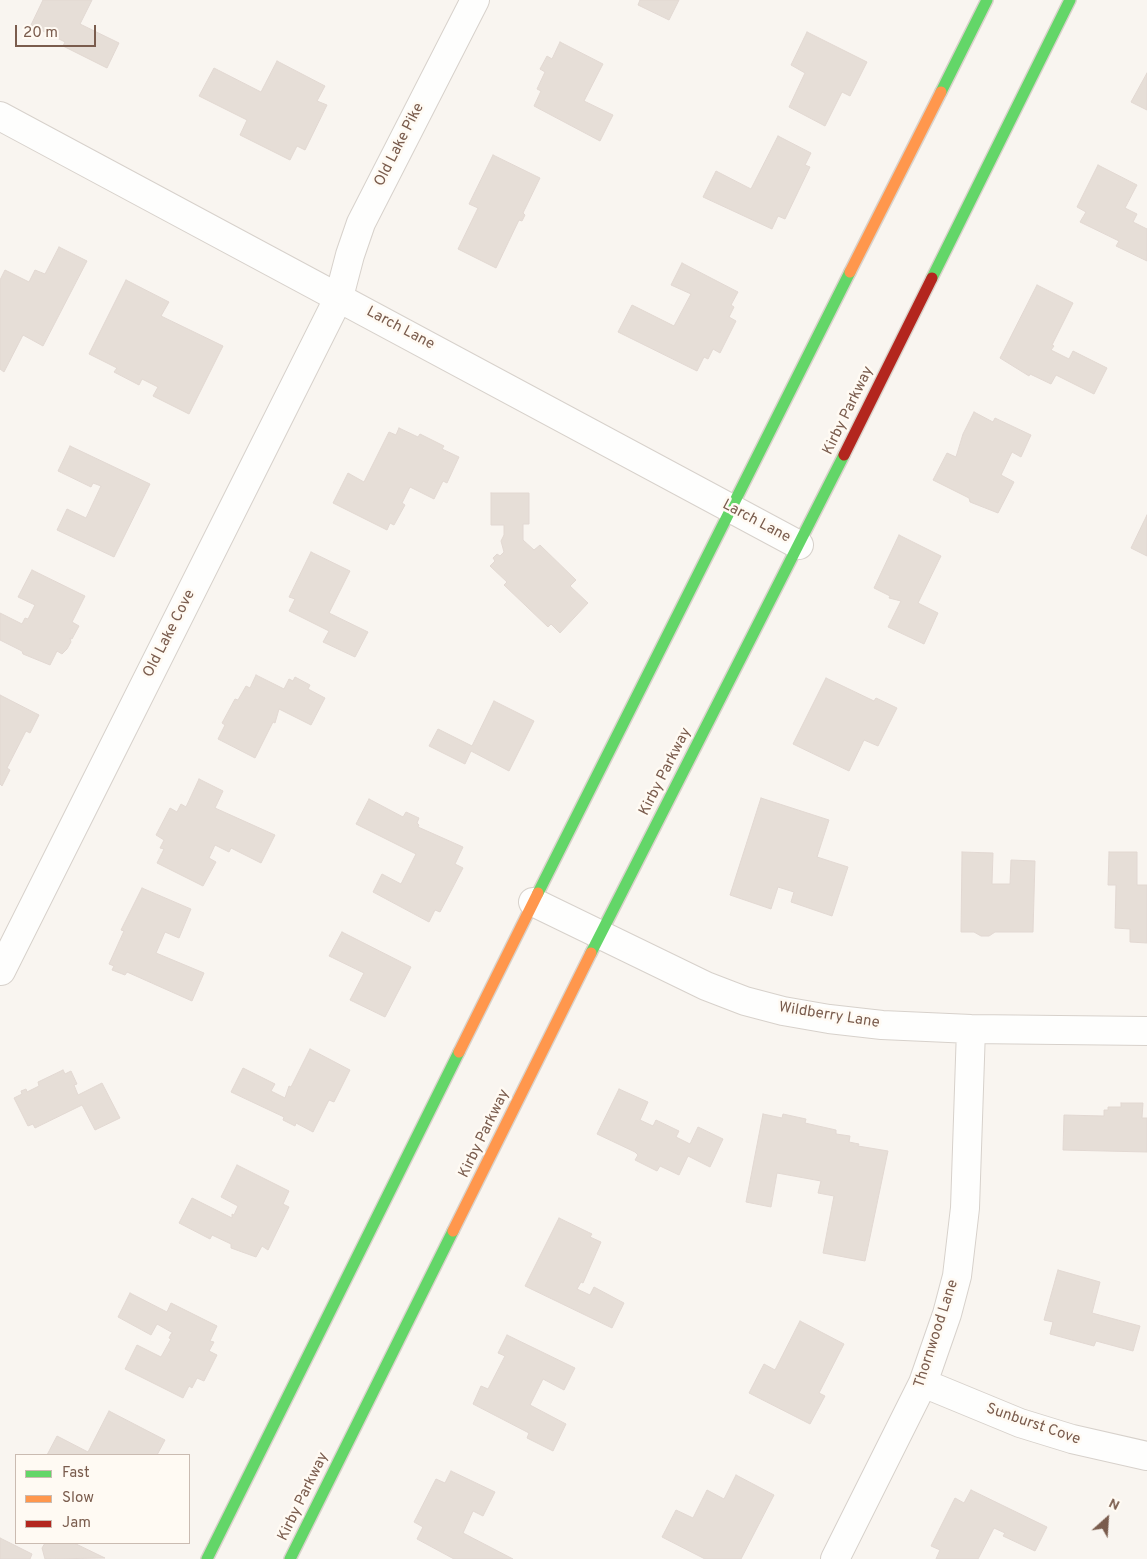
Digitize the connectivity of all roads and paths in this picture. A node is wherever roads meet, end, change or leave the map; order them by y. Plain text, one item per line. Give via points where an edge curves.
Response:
1 (475, 0) edge
2 (987, 0) edge
3 (1070, 0) edge
4 (0, 116) edge
5 (339, 296) junction
6 (730, 508) junction
7 (799, 545) junction
8 (533, 902) junction
9 (600, 935) junction
10 (2, 971) dead end
11 (972, 1029) junction
12 (1147, 1031) edge
13 (923, 1383) junction
14 (1147, 1456) edge
15 (207, 1559) edge
16 (290, 1559) edge
17 (835, 1559) edge

1 - 5 street, Old Lake Pike via 361,223
2 - 6 main road
3 - 7 main road, Kirby Parkway
4 - 5 street, Larch Lane
5 - 6 street, Larch Lane
5 - 10 street, Old Lake Cove
6 - 7 street, Larch Lane
6 - 8 main road
7 - 9 main road, Kirby Parkway
8 - 9 street, Wildberry Lane
8 - 15 main road
9 - 11 street, Wildberry Lane via 706,986 783,1011 882,1025
9 - 16 main road, Kirby Parkway
11 - 12 street, Wildberry Lane
11 - 13 street, Thornwood Lane via 962,1241 947,1314
13 - 14 street, Sunburst Cove via 1020,1423
13 - 17 street, Thornwood Lane

